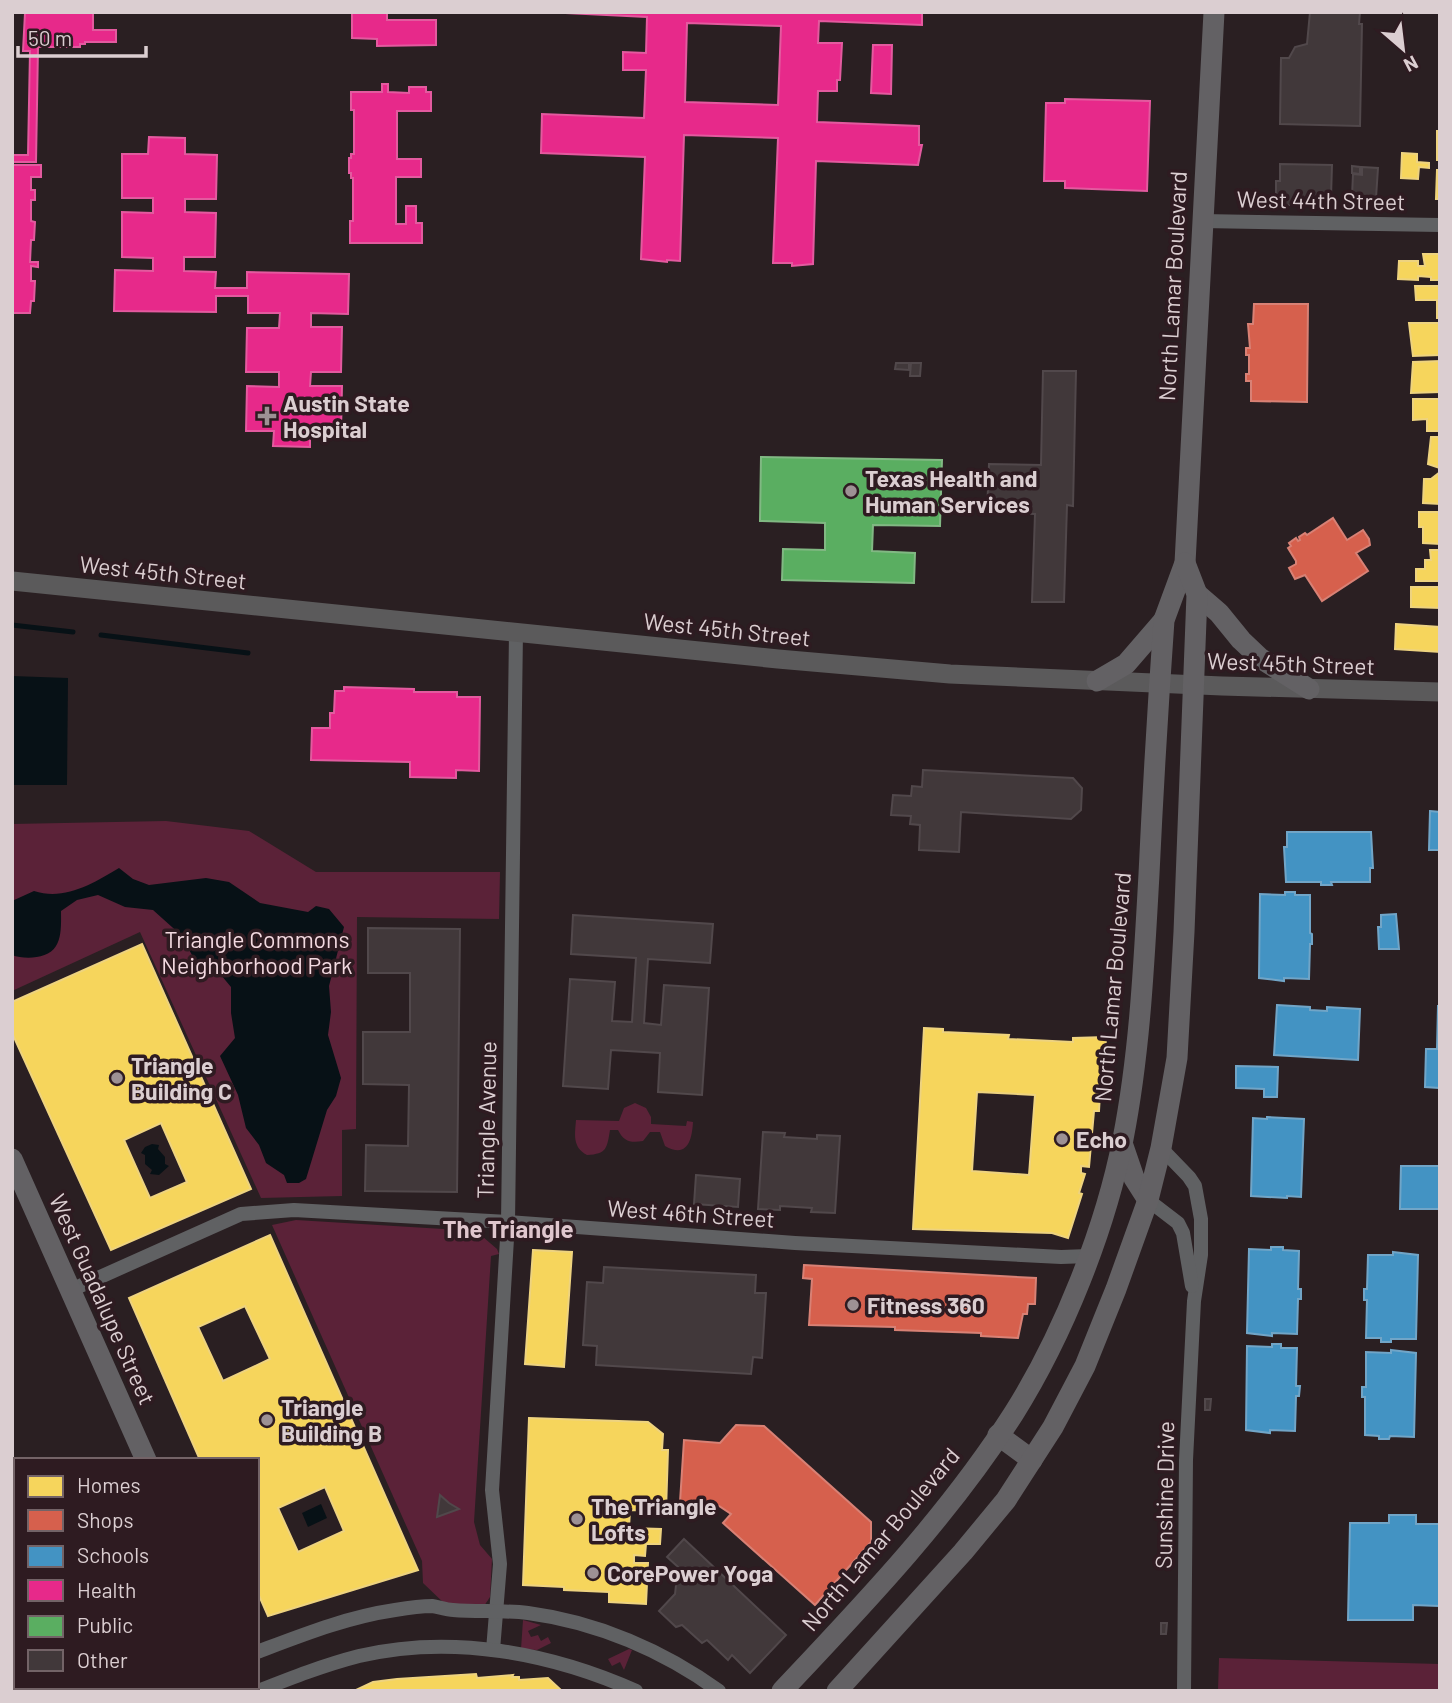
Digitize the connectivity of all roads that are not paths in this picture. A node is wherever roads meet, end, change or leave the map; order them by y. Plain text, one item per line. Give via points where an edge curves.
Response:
1 (1214, 12) edge
2 (1202, 220) junction
3 (1440, 225) edge
4 (1185, 563) junction
5 (12, 581) edge
6 (1197, 594) junction
7 (1164, 620) junction
8 (516, 632) junction
9 (1097, 681) junction
10 (1159, 683) junction
11 (1193, 685) junction
12 (1309, 689) junction
13 (1440, 692) edge
14 (1122, 1143) junction
15 (1161, 1148) junction
16 (13, 1164) edge
17 (1147, 1200) junction
18 (508, 1222) junction
19 (1082, 1260) junction
20 (71, 1290) junction
21 (1194, 1301) junction
22 (998, 1436) junction
23 (145, 1458) edge
24 (1031, 1460) junction
25 (498, 1610) junction
26 (493, 1650) junction
27 (259, 1651) edge
28 (258, 1691) edge
29 (636, 1691) edge
30 (719, 1691) edge
31 (782, 1691) edge
32 (837, 1691) edge
33 (1184, 1691) edge

1 - 2 main road, North Lamar Boulevard
2 - 3 street, West 44th Street
2 - 4 main road, North Lamar Boulevard
4 - 6 main road, North Lamar Boulevard
4 - 7 main road, North Lamar Boulevard
5 - 8 main road, West 45th Street
6 - 11 main road, North Lamar Boulevard
6 - 12 main road via 1260,658
7 - 9 main road via 1126,664
7 - 10 main road, North Lamar Boulevard
8 - 9 main road, West 45th Street via 936,673
8 - 18 street, Triangle Avenue
9 - 10 main road, West 45th Street
10 - 11 main road, West 45th Street
10 - 14 main road, North Lamar Boulevard via 1143,996
11 - 12 main road, West 45th Street
11 - 15 main road, North Lamar Boulevard via 1177,1058
12 - 13 main road, West 45th Street
14 - 17 main road
14 - 19 main road, North Lamar Boulevard
15 - 17 main road, North Lamar Boulevard
15 - 21 street, Sunshine Drive via 1189,1177 1199,1198 1201,1255
16 - 20 main road, West Guadalupe Street
17 - 21 street, Sunshine Drive via 1178,1223 1183,1233
17 - 24 main road, North Lamar Boulevard via 1085,1366
18 - 19 street, West 46th Street
18 - 20 street, West 46th Street via 294,1210 241,1214
18 - 25 street, Triangle Avenue via 492,1490 500,1564
19 - 22 main road, North Lamar Boulevard via 1070,1307
20 - 23 main road, West Guadalupe Street
21 - 33 street, Sunshine Drive via 1186,1460
22 - 24 main road
22 - 31 main road, North Lamar Boulevard via 909,1553
24 - 32 main road, North Lamar Boulevard via 1006,1500 963,1552
25 - 26 street, Triangle Avenue
25 - 27 street via 433,1606 395,1610 354,1618
25 - 30 street via 566,1621 647,1647
26 - 28 street via 451,1647 362,1655
26 - 29 street via 584,1669

